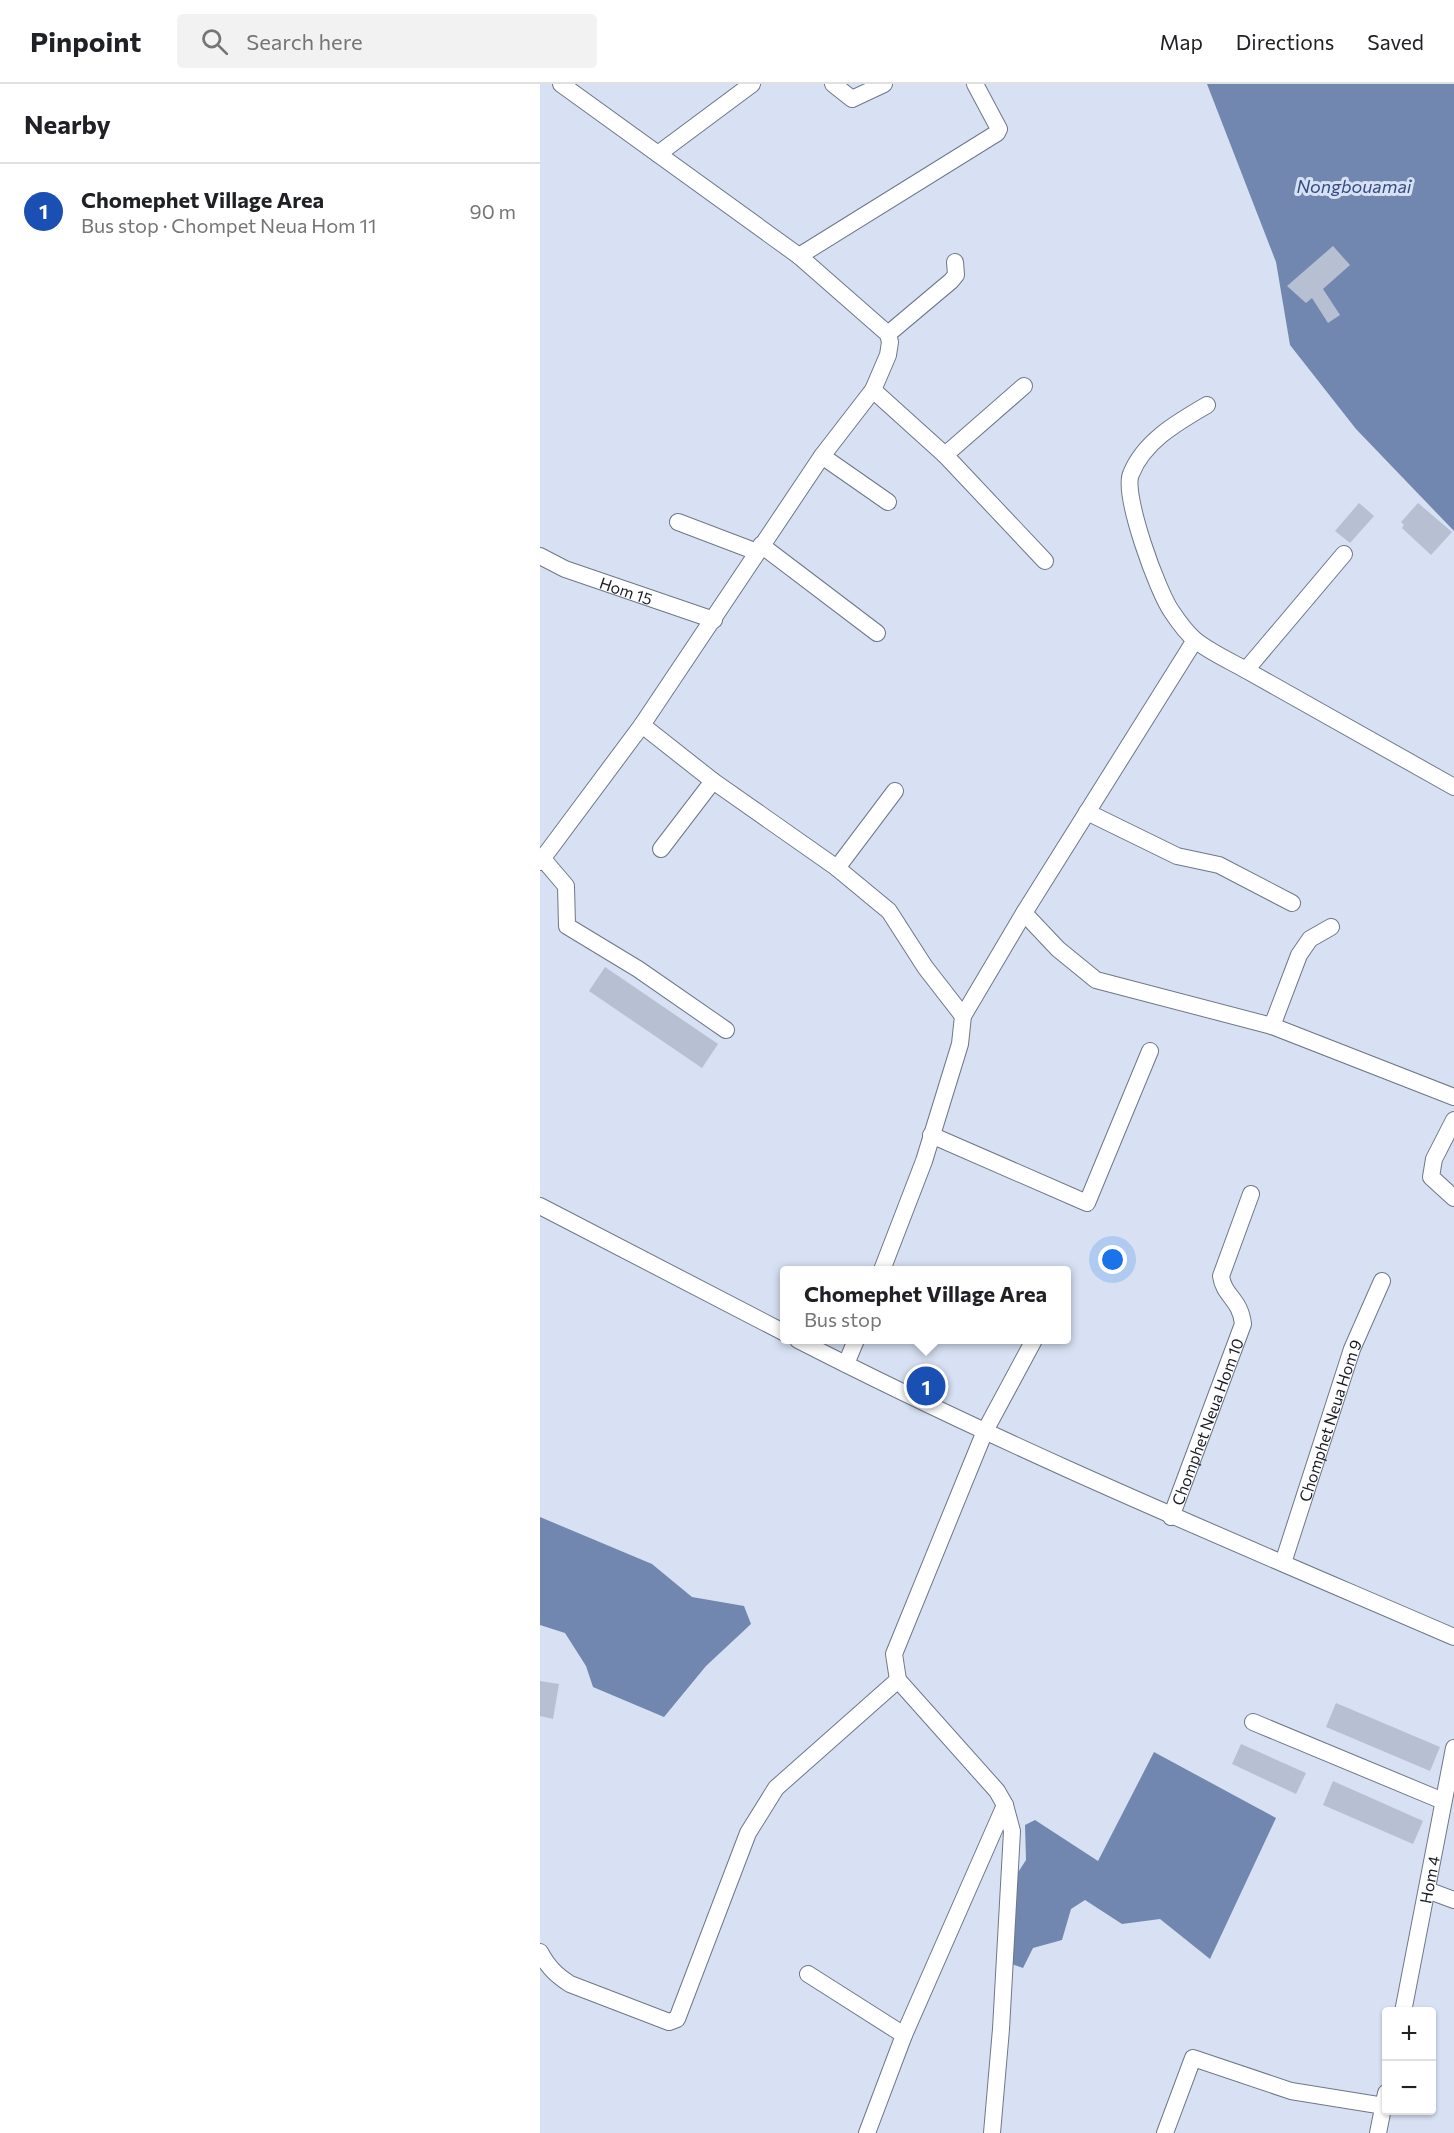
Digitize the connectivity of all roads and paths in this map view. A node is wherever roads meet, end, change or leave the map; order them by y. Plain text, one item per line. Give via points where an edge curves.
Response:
1 (561, 84) edge
2 (752, 84) edge
3 (833, 84) edge
4 (884, 84) edge
5 (975, 84) edge
6 (658, 154) junction
7 (799, 256) junction
8 (955, 262) dead end
9 (888, 334) junction
10 (1024, 386) dead end
11 (873, 390) junction
12 (1207, 405) dead end
13 (945, 455) junction
14 (822, 456) junction
15 (888, 502) dead end
16 (678, 522) dead end
17 (759, 549) junction
18 (1344, 554) dead end
19 (540, 556) edge
20 (1045, 561) dead end
21 (714, 620) junction
22 (877, 633) dead end
23 (1195, 640) junction
24 (1246, 670) junction
25 (642, 725) junction
26 (713, 781) junction
27 (1454, 787) edge
28 (895, 791) dead end
29 (1087, 812) junction
30 (548, 843) edge
31 (661, 849) dead end
32 (542, 861) edge
33 (837, 868) junction
34 (1292, 903) dead end
35 (1024, 913) junction
36 (1331, 927) dead end
37 (963, 1016) junction
38 (1272, 1026) junction
39 (726, 1030) dead end
40 (1150, 1052) dead end
41 (1454, 1097) edge
42 (1454, 1120) edge
43 (931, 1135) junction
44 (1251, 1194) dead end
45 (1454, 1198) edge
46 (540, 1206) edge
47 (884, 1266) edge
48 (1382, 1281) dead end
49 (780, 1330) edge
50 (806, 1344) edge
51 (854, 1344) edge
52 (1032, 1344) edge
53 (846, 1364) junction
54 (985, 1431) junction
55 (1171, 1517) junction
56 (1282, 1563) junction
57 (1454, 1637) edge
58 (898, 1680) junction
59 (1253, 1722) dead end
60 (1454, 1748) edge
61 (1443, 1801) junction
62 (1005, 1805) junction
63 (1427, 1890) junction
64 (1454, 1900) edge
65 (540, 1952) edge
66 (808, 1974) dead end
67 (1404, 2007) edge
68 (904, 2035) junction
69 (1382, 2099) edge
70 (1382, 2114) edge
71 (867, 2133) edge
72 (992, 2133) edge
73 (1165, 2133) edge
74 (1378, 2133) edge

1 - 6 street
2 - 6 street
3 - 4 street via 852,99
5 - 7 street via 999,129 997,133
6 - 7 street
7 - 9 street
8 - 9 street via 956,275 951,281
9 - 11 street via 888,355
10 - 13 street
11 - 13 street
11 - 14 street
12 - 23 street via 1149,446 1129,477 1131,505 1171,611
13 - 20 street
14 - 15 street
14 - 17 street
16 - 17 street
17 - 21 street
17 - 22 street
18 - 24 street
19 - 21 street, Hom 15
21 - 25 street
23 - 24 street
23 - 29 street
24 - 27 street
25 - 26 street
25 - 30 street
26 - 31 street
26 - 33 street
28 - 33 street
29 - 34 street via 1176,856 1219,865
29 - 35 street
30 - 32 street
32 - 39 street via 566,886 567,926
33 - 37 street via 889,910 925,967
35 - 37 street
35 - 38 street via 1090,978
36 - 38 street via 1310,939 1299,955
37 - 43 street via 960,1044
38 - 41 street
40 - 43 street via 1087,1203
42 - 45 street via 1434,1159 1431,1177
43 - 47 street
44 - 55 street, Chomphet Neua Hom 10 via 1221,1276 1222,1285 1241,1308 1243,1324
46 - 49 street
48 - 56 street, Chomphet Neua Hom 9 via 1352,1349
50 - 53 street
51 - 53 street
52 - 54 street
53 - 54 street
54 - 55 street
54 - 58 street via 894,1654
55 - 56 street
56 - 57 street
58 - 62 street via 997,1791
58 - 65 street via 776,1788 748,1833 673,2023 570,1984 557,1976
59 - 61 street
60 - 61 street, Hom 4
61 - 63 street, Hom 4
62 - 68 street
62 - 72 street via 1012,1831
63 - 64 street
63 - 67 street, Hom 4
66 - 68 street
68 - 71 street
69 - 73 street via 1291,2091 1192,2058
70 - 74 street

